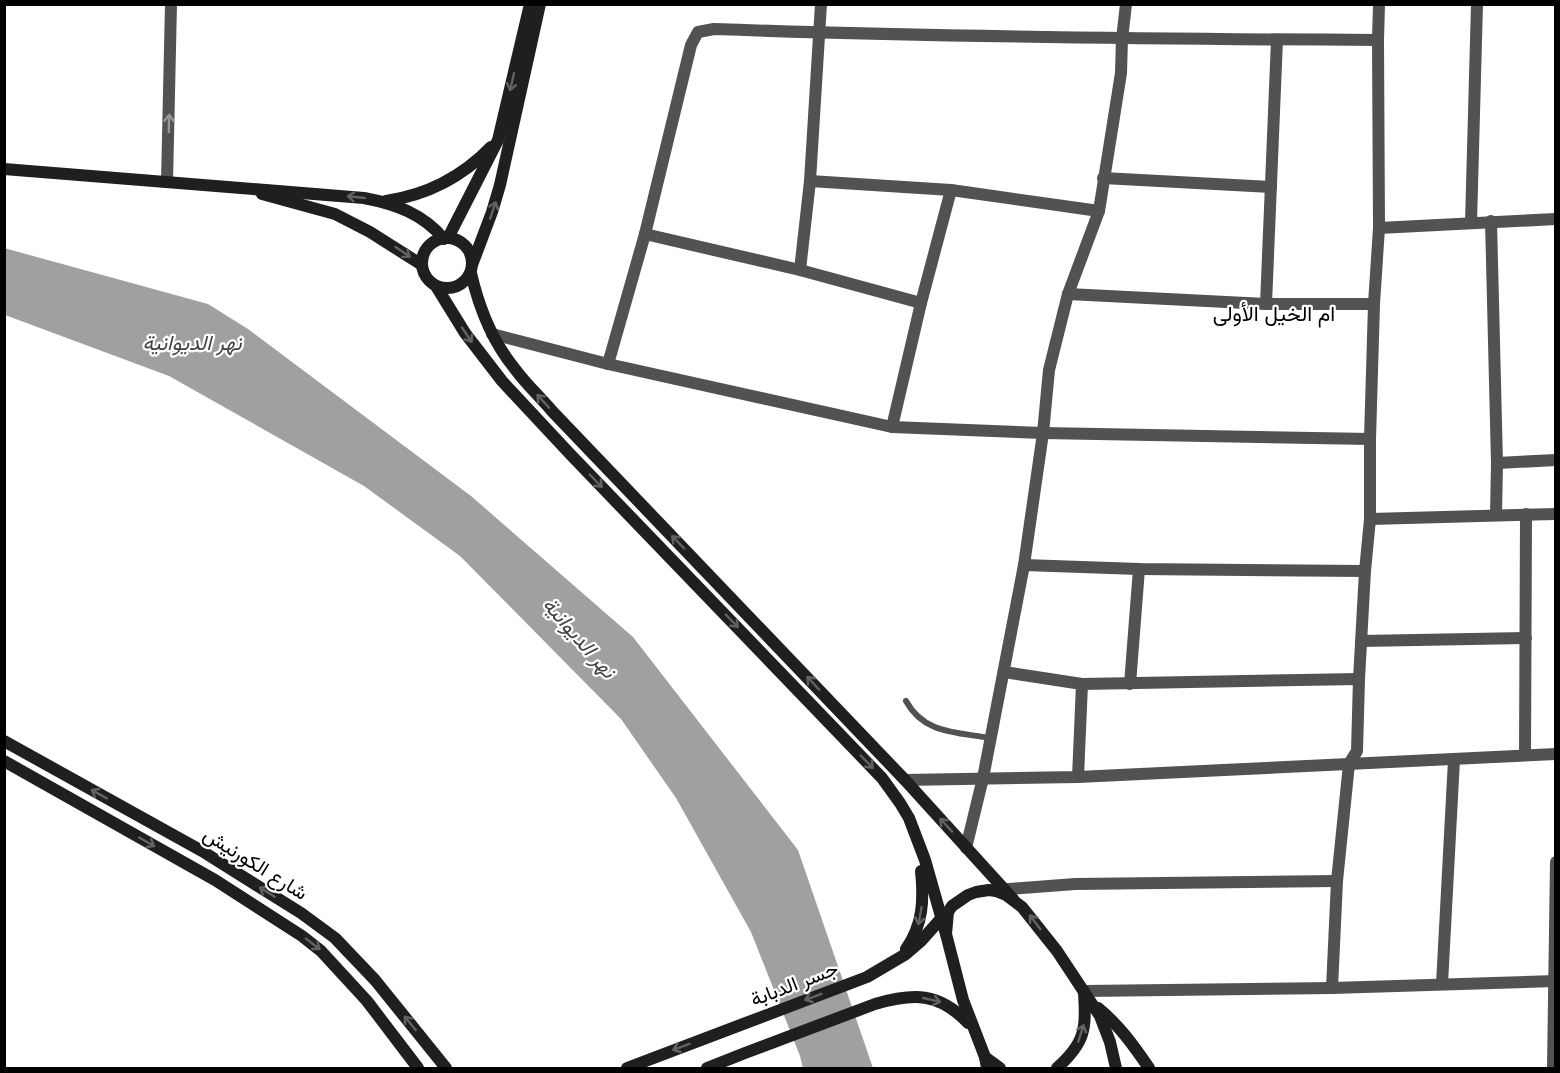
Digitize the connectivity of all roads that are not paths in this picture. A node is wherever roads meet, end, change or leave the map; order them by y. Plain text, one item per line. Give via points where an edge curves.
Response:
1 (171, 4) edge
2 (530, 4) edge
3 (540, 4) edge
4 (821, 4) edge
5 (1126, 4) edge
6 (1379, 4) edge
7 (1477, 4) edge
8 (820, 33) junction
9 (1122, 39) junction
10 (1277, 40) junction
11 (1378, 40) junction
12 (498, 140) junction
13 (4, 169) edge
14 (1103, 178) junction
15 (810, 181) junction
16 (167, 182) junction
17 (232, 186) junction
18 (1271, 187) junction
19 (951, 190) junction
20 (381, 201) junction
21 (1099, 211) junction
22 (1556, 219) edge
23 (1491, 221) junction
24 (1472, 223) junction
25 (1379, 228) junction
26 (645, 234) junction
27 (446, 238) junction
28 (422, 265) junction
29 (472, 269) junction
30 (800, 270) junction
31 (436, 286) junction
32 (1068, 294) junction
33 (921, 303) junction
34 (1266, 304) junction
35 (1374, 304) junction
36 (492, 334) junction
37 (608, 364) junction
38 (892, 427) junction
39 (1043, 433) junction
40 (1370, 439) junction
41 (1556, 460) edge
42 (1497, 463) junction
43 (1526, 514) junction
44 (1556, 514) edge
45 (1496, 515) junction
46 (1370, 519) junction
47 (1024, 565) junction
48 (1139, 569) junction
49 (1365, 571) junction
50 (1526, 638) junction
51 (1361, 641) junction
52 (1004, 672) junction
53 (1359, 679) junction
54 (1082, 684) junction
55 (1130, 684) junction
56 (906, 701) dead end
57 (990, 738) junction
58 (4, 741) edge
59 (1556, 754) edge
60 (1525, 755) junction
61 (1454, 760) junction
62 (4, 761) edge
63 (1349, 764) junction
64 (1078, 777) junction
65 (983, 778) junction
66 (905, 780) junction
67 (909, 818) junction
68 (966, 848) junction
69 (1556, 862) edge
70 (1337, 881) junction
71 (1005, 893) junction
72 (952, 906) junction
73 (941, 918) junction
74 (946, 934) junction
75 (900, 957) junction
76 (1555, 981) edge
77 (1442, 984) junction
78 (1332, 988) junction
79 (1084, 991) junction
80 (1093, 1004) junction
81 (978, 1039) junction
82 (432, 1050) junction
83 (986, 1063) edge
84 (418, 1068) edge
85 (446, 1068) edge
86 (454, 1068) edge
87 (627, 1068) edge
88 (707, 1068) edge
89 (1000, 1068) edge
90 (1057, 1068) edge
91 (1116, 1068) edge
92 (1149, 1068) edge
93 (1553, 1068) edge

16 -> 1 street
2 -> 12 main road
29 -> 3 main road via 500,185
4 - 8 street
5 - 9 street
6 - 11 street
7 - 24 street
8 - 9 street
8 - 15 street
8 - 26 street via 714,29 698,32 690,45
9 - 10 street
9 - 14 street via 1121,74
10 - 11 street
10 - 18 street
11 - 25 street
12 - 20 main road via 450,180 410,196
12 - 27 main road
13 - 16 main road
14 - 18 street
14 - 21 street
15 - 19 street
15 - 30 street
16 - 17 main road
20 -> 17 main road
17 -> 28 main road via 335,214
18 - 34 street
19 - 21 street
19 - 33 street
20 - 27 main road via 419,216
21 - 32 street
22 - 23 street
23 - 24 street
23 - 42 street
24 - 25 street
25 - 35 street
26 - 30 street
26 - 37 street
27 - 28 main road via 430,245
27 - 29 main road via 469,250
28 - 31 main road via 424,274
29 - 31 main road via 460,285
29 - 36 main road via 479,304
30 - 33 street
31 -> 67 main road via 471,342 502,381 882,778
32 - 34 street
32 - 39 street via 1049,370
33 - 38 street
34 - 35 street
35 - 40 street
36 - 37 street
66 -> 36 main road via 552,411 515,370
37 - 38 street
38 - 39 street
39 - 40 street
39 - 47 street
40 - 46 street
41 - 42 street
42 - 45 street
43 - 44 street
43 - 45 street
43 - 50 street
45 - 46 street
46 - 49 street
47 - 48 street
47 - 52 street
48 - 49 street
48 - 55 street
49 - 51 street
50 - 51 street
50 - 60 street
51 - 53 street
52 - 54 street
52 - 57 street
53 - 55 street
53 - 63 street via 1357,751
54 - 55 street
54 - 64 street
56 - 57 lane via 911,711 934,728
57 - 65 street
82 -> 58 main road, شارع الكورنيش via 375,980 335,938 302,913 202,851
59 - 60 street
60 - 61 street
61 - 63 street
61 - 77 street
62 -> 84 main road, شارع الكورنيش via 215,880 302,936 360,993
63 - 64 street
63 - 70 street
64 - 65 street
65 - 66 street
65 - 68 street
68 -> 66 main road
67 - 73 main road
67 -> 75 main road via 920,862 923,896 914,939
68 - 71 main road
69 - 76 street
70 - 71 street via 1075,884
70 - 78 street
71 - 72 main road, جسر الدبابة via 976,892
79 -> 71 main road via 1030,914
72 - 73 main road, جسر الدبابة
72 - 74 main road
73 - 74 main road
73 - 75 main road, جسر الدبابة
74 - 81 main road
75 -> 87 main road, جسر الدبابة via 867,977
76 - 77 street
76 - 93 street
77 - 78 street
78 - 79 street
79 - 80 main road
90 -> 79 main road via 1068,1059 1083,1034
80 - 91 main road via 1105,1026
80 - 92 main road via 1112,1019
81 - 83 main road
88 -> 81 main road via 896,998 939,1000 956,1010
82 - 85 main road, شارع الكورنيش
82 - 86 main road
83 - 89 main road

